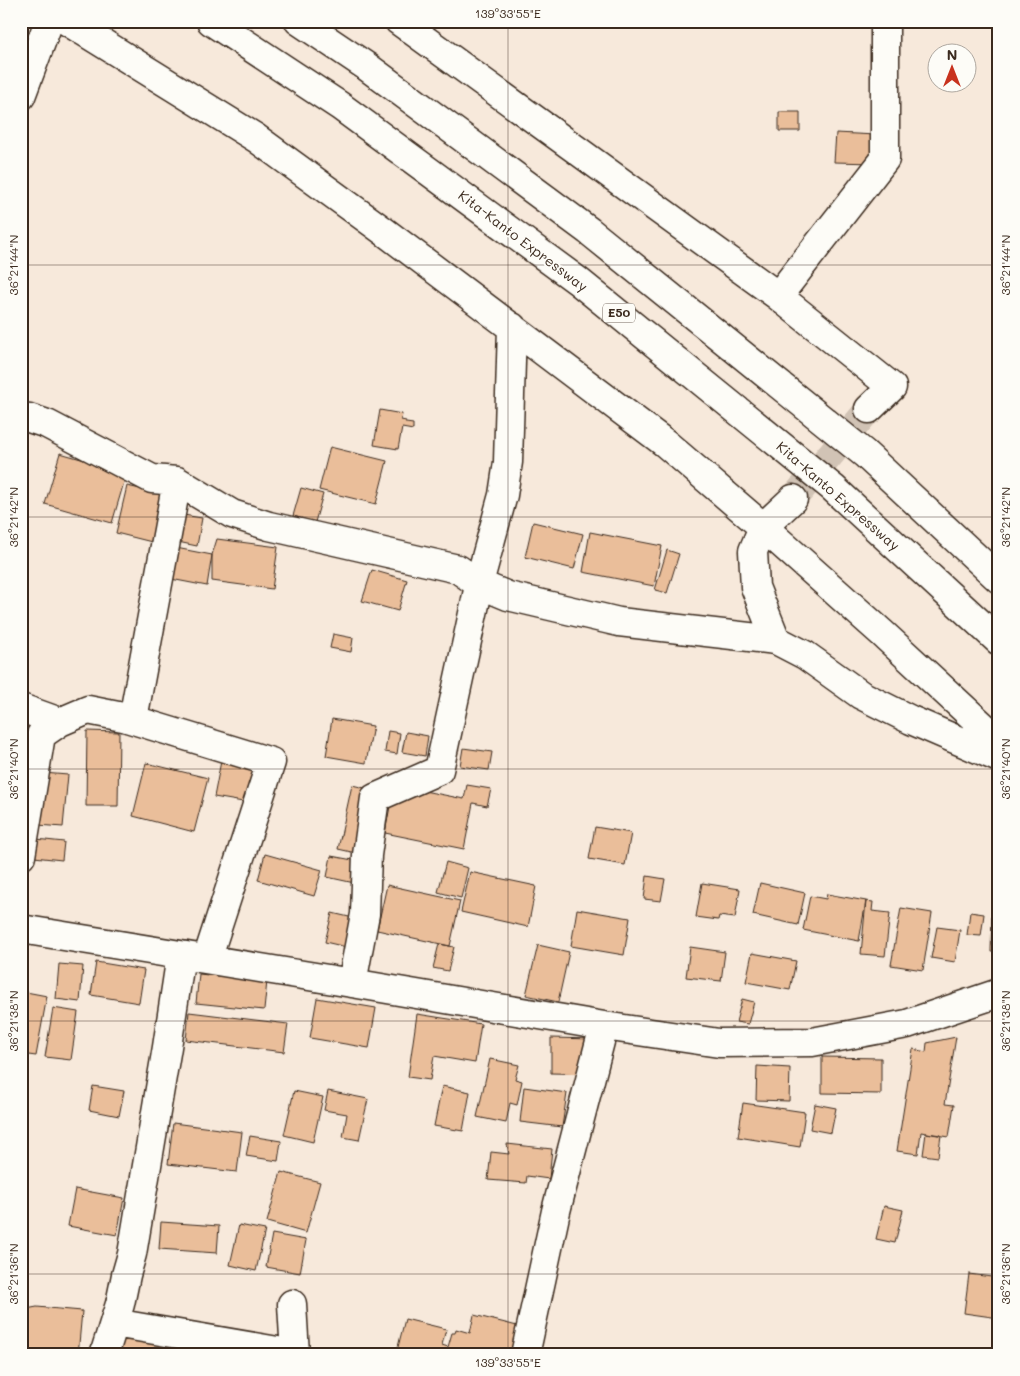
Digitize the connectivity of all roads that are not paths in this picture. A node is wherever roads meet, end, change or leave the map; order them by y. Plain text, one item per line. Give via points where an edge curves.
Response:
1 (49, 21) edge
2 (67, 21) edge
3 (211, 21) edge
4 (299, 21) edge
5 (399, 21) edge
6 (885, 21) edge
7 (21, 96) edge
8 (778, 296) junction
9 (512, 327) junction
10 (869, 408) tunnel mouth
11 (21, 417) edge
12 (177, 481) junction
13 (793, 499) tunnel mouth
14 (763, 526) junction
15 (999, 578) edge
16 (479, 584) junction
17 (776, 640) junction
18 (999, 641) edge
19 (21, 708) edge
20 (128, 718) junction
21 (60, 722) junction
22 (999, 741) edge
23 (999, 758) edge
24 (21, 856) edge
25 (21, 929) edge
26 (181, 954) junction
27 (207, 959) junction
28 (352, 983) junction
29 (999, 993) edge
30 (604, 1026) junction
31 (292, 1304) dead end
32 (114, 1323) junction
33 (104, 1355) edge
34 (525, 1355) edge

1 - 7 main road
2 - 9 main road via 256,138
3 - 18 main road, Kita-Kanto Expressway / E50 via 340,106 578,281 833,488
4 - 15 main road via 366,66 588,231 865,454
5 - 8 main road
6 - 8 main road via 886,159
8 - 10 main road via 892,387
9 - 14 main road via 665,443
9 - 16 main road via 508,462 503,495
11 - 12 main road via 47,424 152,479
12 - 16 main road via 232,514 269,526 458,569
12 - 20 main road via 133,719
13 - 14 main road
14 - 17 main road via 753,551 755,587
14 - 22 main road
16 - 17 main road via 508,596 619,622
16 - 28 main road via 439,770 375,798 367,855 365,914
17 - 23 main road via 805,654 860,695
19 - 21 main road
20 - 21 main road via 88,710
20 - 27 main road via 271,762
21 - 24 main road via 41,735
25 - 26 main road
26 - 27 main road
26 - 32 main road via 132,1254
27 - 28 main road
28 - 30 main road
29 - 30 main road via 907,1024 812,1042 719,1043
30 - 34 main road via 556,1211
31 - 32 main road via 295,1354
32 - 33 main road

